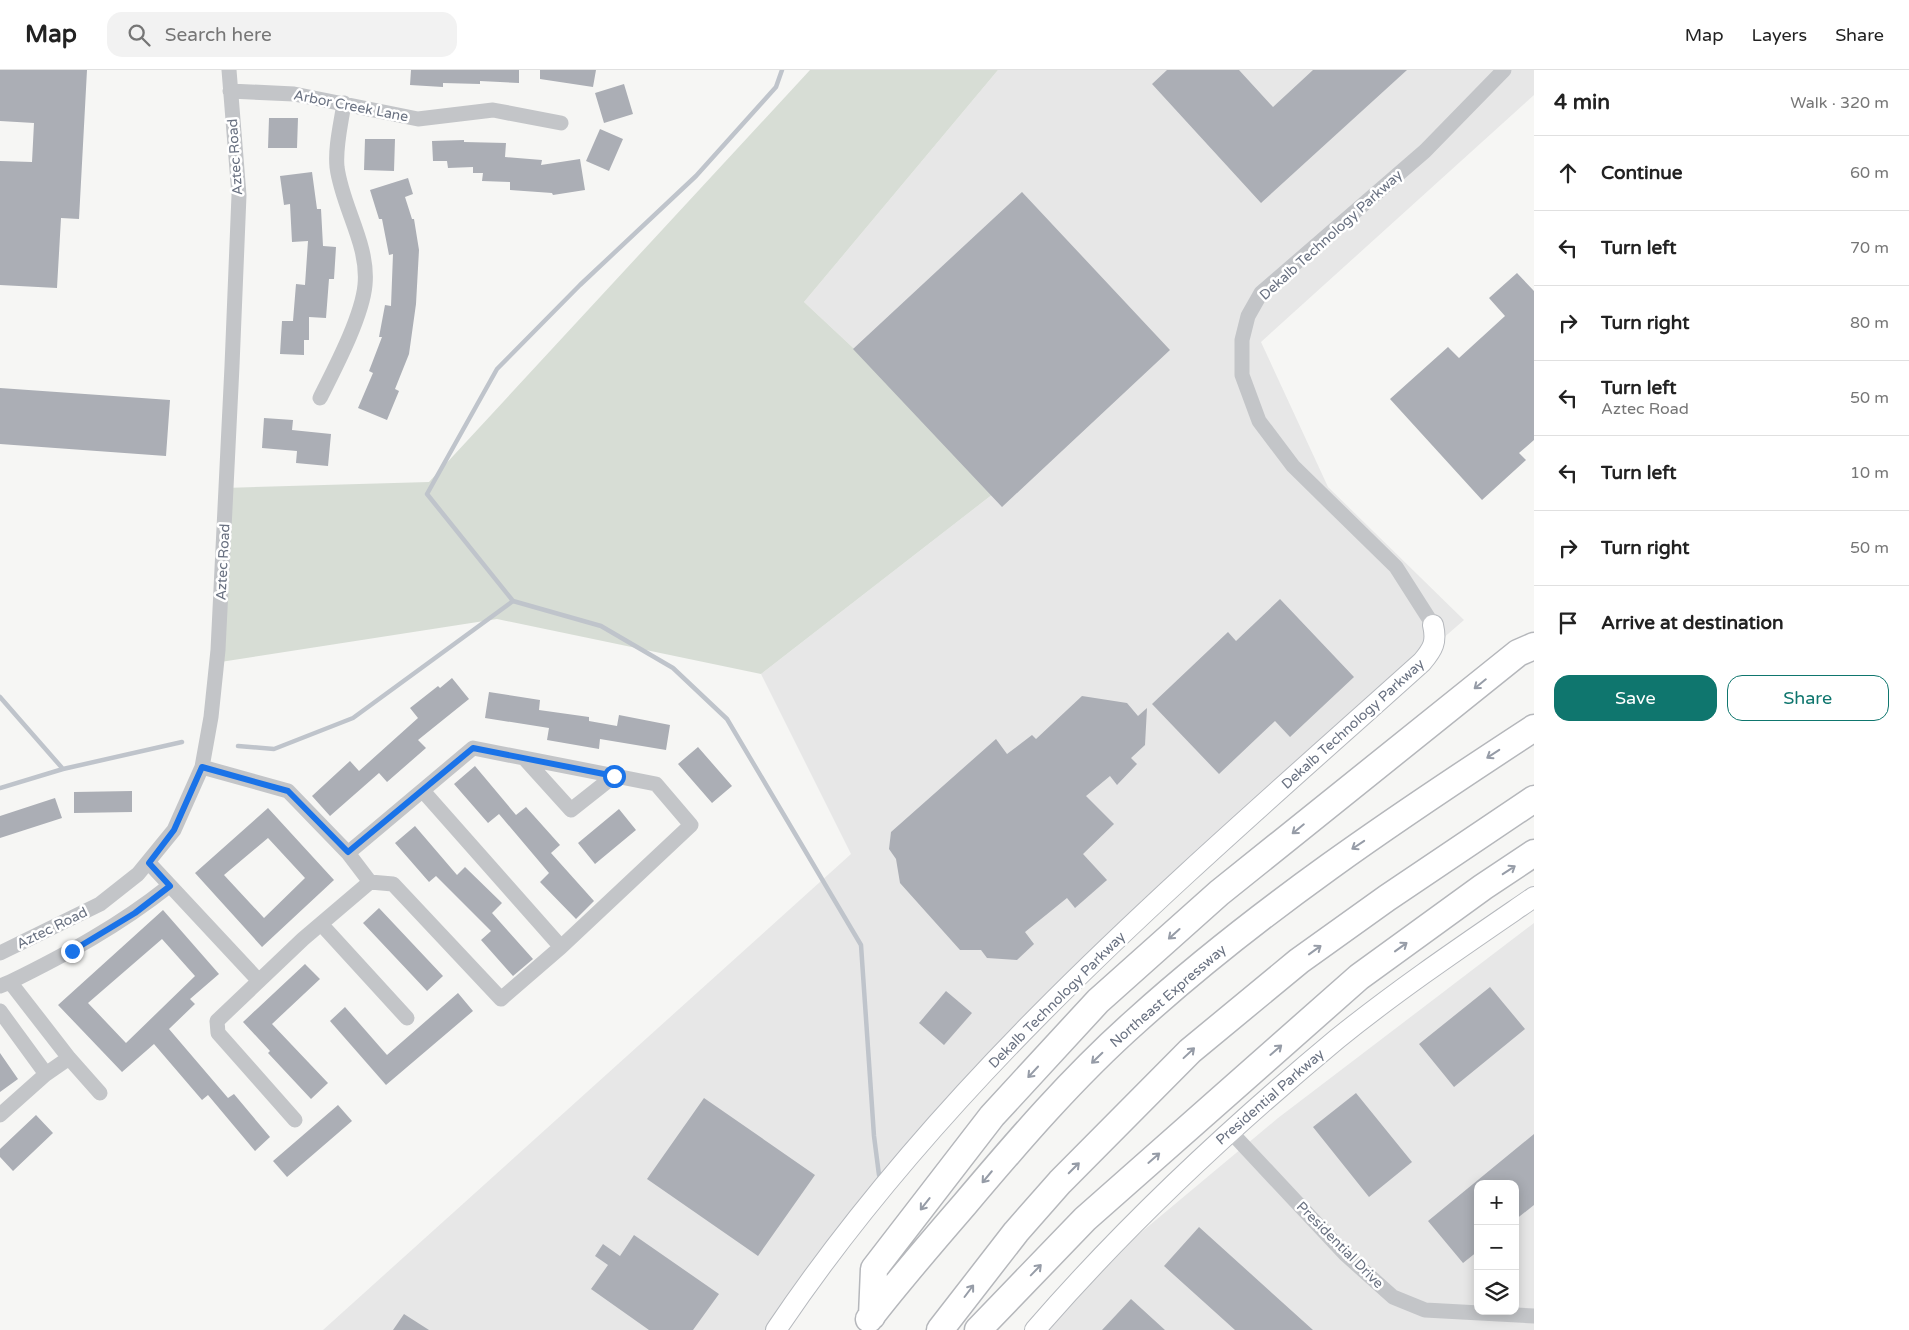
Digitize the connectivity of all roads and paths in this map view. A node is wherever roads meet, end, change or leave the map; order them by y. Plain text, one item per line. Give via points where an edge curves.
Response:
1 (229, 70) edge
2 (1504, 70) edge
3 (230, 91) junction
4 (344, 103) junction
5 (561, 122) dead end
6 (320, 398) dead end
7 (1433, 625) joint
8 (1534, 632) edge
9 (1526, 649) edge
10 (1534, 728) edge
11 (524, 758) junction
12 (202, 767) junction
13 (614, 776) junction
14 (423, 791) junction
15 (1534, 799) edge
16 (348, 852) junction
17 (1534, 853) edge
18 (149, 863) junction
19 (370, 882) junction
20 (170, 886) junction
21 (1534, 898) edge
22 (321, 924) junction
23 (561, 947) junction
24 (0, 953) edge
25 (259, 981) junction
26 (5, 984) edge
27 (0, 1011) edge
28 (406, 1018) dead end
29 (69, 1058) junction
30 (46, 1074) junction
31 (100, 1093) dead end
32 (0, 1115) edge
33 (295, 1120) dead end
34 (1230, 1131) junction
35 (1534, 1316) edge
36 (867, 1323) edge
37 (776, 1330) edge
38 (940, 1330) edge
39 (978, 1330) edge
40 (1035, 1330) edge

1 - 3 street, Aztec Road
2 - 7 street, Dekalb Technology Parkway via 1425,151 1261,293 1248,316 1242,340 1242,375 1260,421 1293,466 1396,567
3 - 4 street, Arbor Creek Lane via 294,94
3 - 12 street, Aztec Road via 238,194 232,376 218,650
4 - 5 street, Arbor Creek Lane via 418,120 493,110
4 - 6 street via 337,167 364,259 365,286
7 - 37 street, Dekalb Technology Parkway via 1436,638 1433,649 1422,662 1093,960 917,1144
8 - 9 highway
9 -> 36 highway via 1219,893 1098,1001 992,1116 874,1269
10 -> 36 highway, Northeast Expressway via 1353,848 1269,910 1135,1021 1018,1140
11 - 13 street
11 - 13 street via 571,810
11 - 14 street via 473,748
12 - 16 street via 288,791
12 - 18 street, Aztec Road via 174,830
13 - 23 street via 656,784 691,824
14 - 16 street
14 - 23 street
38 -> 15 highway via 1016,1232 1060,1182 1190,1051 1299,961
16 - 19 street
39 -> 17 highway via 1084,1219 1359,977
18 - 20 street
18 - 24 street, Aztec Road via 100,904
19 - 22 street
19 - 23 street via 393,884 501,999
20 - 25 street
20 - 26 street via 135,913 72,951
21 - 34 street, Presidential Parkway via 1439,962 1338,1038
22 - 25 street
22 - 28 street
25 - 33 street via 217,1021 218,1033
26 - 29 street
27 - 30 street
29 - 30 street
29 - 31 street
30 - 32 street
34 - 35 street, Presidential Drive via 1345,1254 1393,1297 1425,1310
34 - 40 street, Presidential Parkway via 1077,1281

